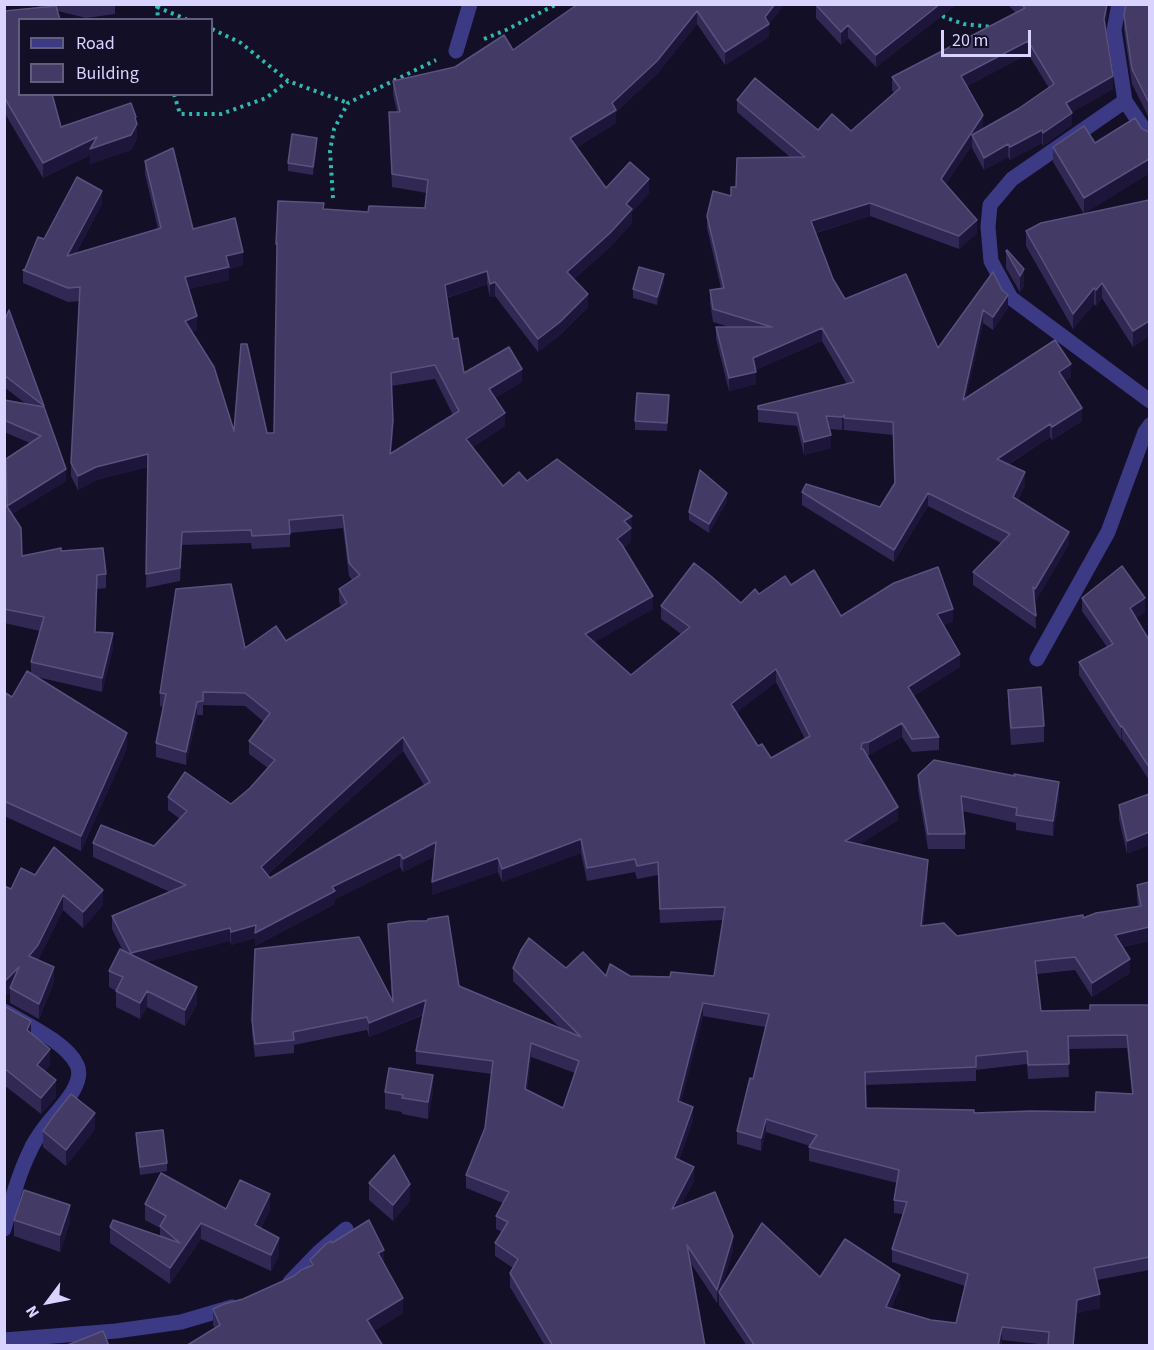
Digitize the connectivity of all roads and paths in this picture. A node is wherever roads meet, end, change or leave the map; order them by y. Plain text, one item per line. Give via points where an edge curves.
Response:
1 (470, 4) edge
2 (933, 4) edge
3 (1119, 4) edge
4 (157, 6) edge
5 (184, 18) edge
6 (994, 27) edge
7 (213, 29) edge
8 (456, 51) dead end
9 (288, 81) junction
10 (175, 96) edge
11 (1125, 101) junction
12 (1149, 138) edge
13 (333, 198) dead end
14 (1149, 401) edge
15 (1149, 425) edge
16 (1037, 659) dead end
17 (4, 1011) edge
18 (4, 1229) edge
19 (346, 1229) dead end
20 (280, 1287) edge
21 (249, 1300) edge
22 (4, 1340) edge

1 - 8 street
2 - 6 path via 944,17 963,24
3 - 11 street via 1114,30
4 - 5 path
7 - 9 path via 241,43
9 - 10 path via 266,98 221,114 180,114
9 - 13 path via 348,103 334,129 330,151
11 - 12 street
11 - 14 street via 1012,179 990,205 987,227 992,261 1011,297
15 - 16 street via 1108,532
17 - 18 street via 57,1043 78,1067 79,1079 30,1149
19 - 20 street
21 - 22 street via 181,1322

